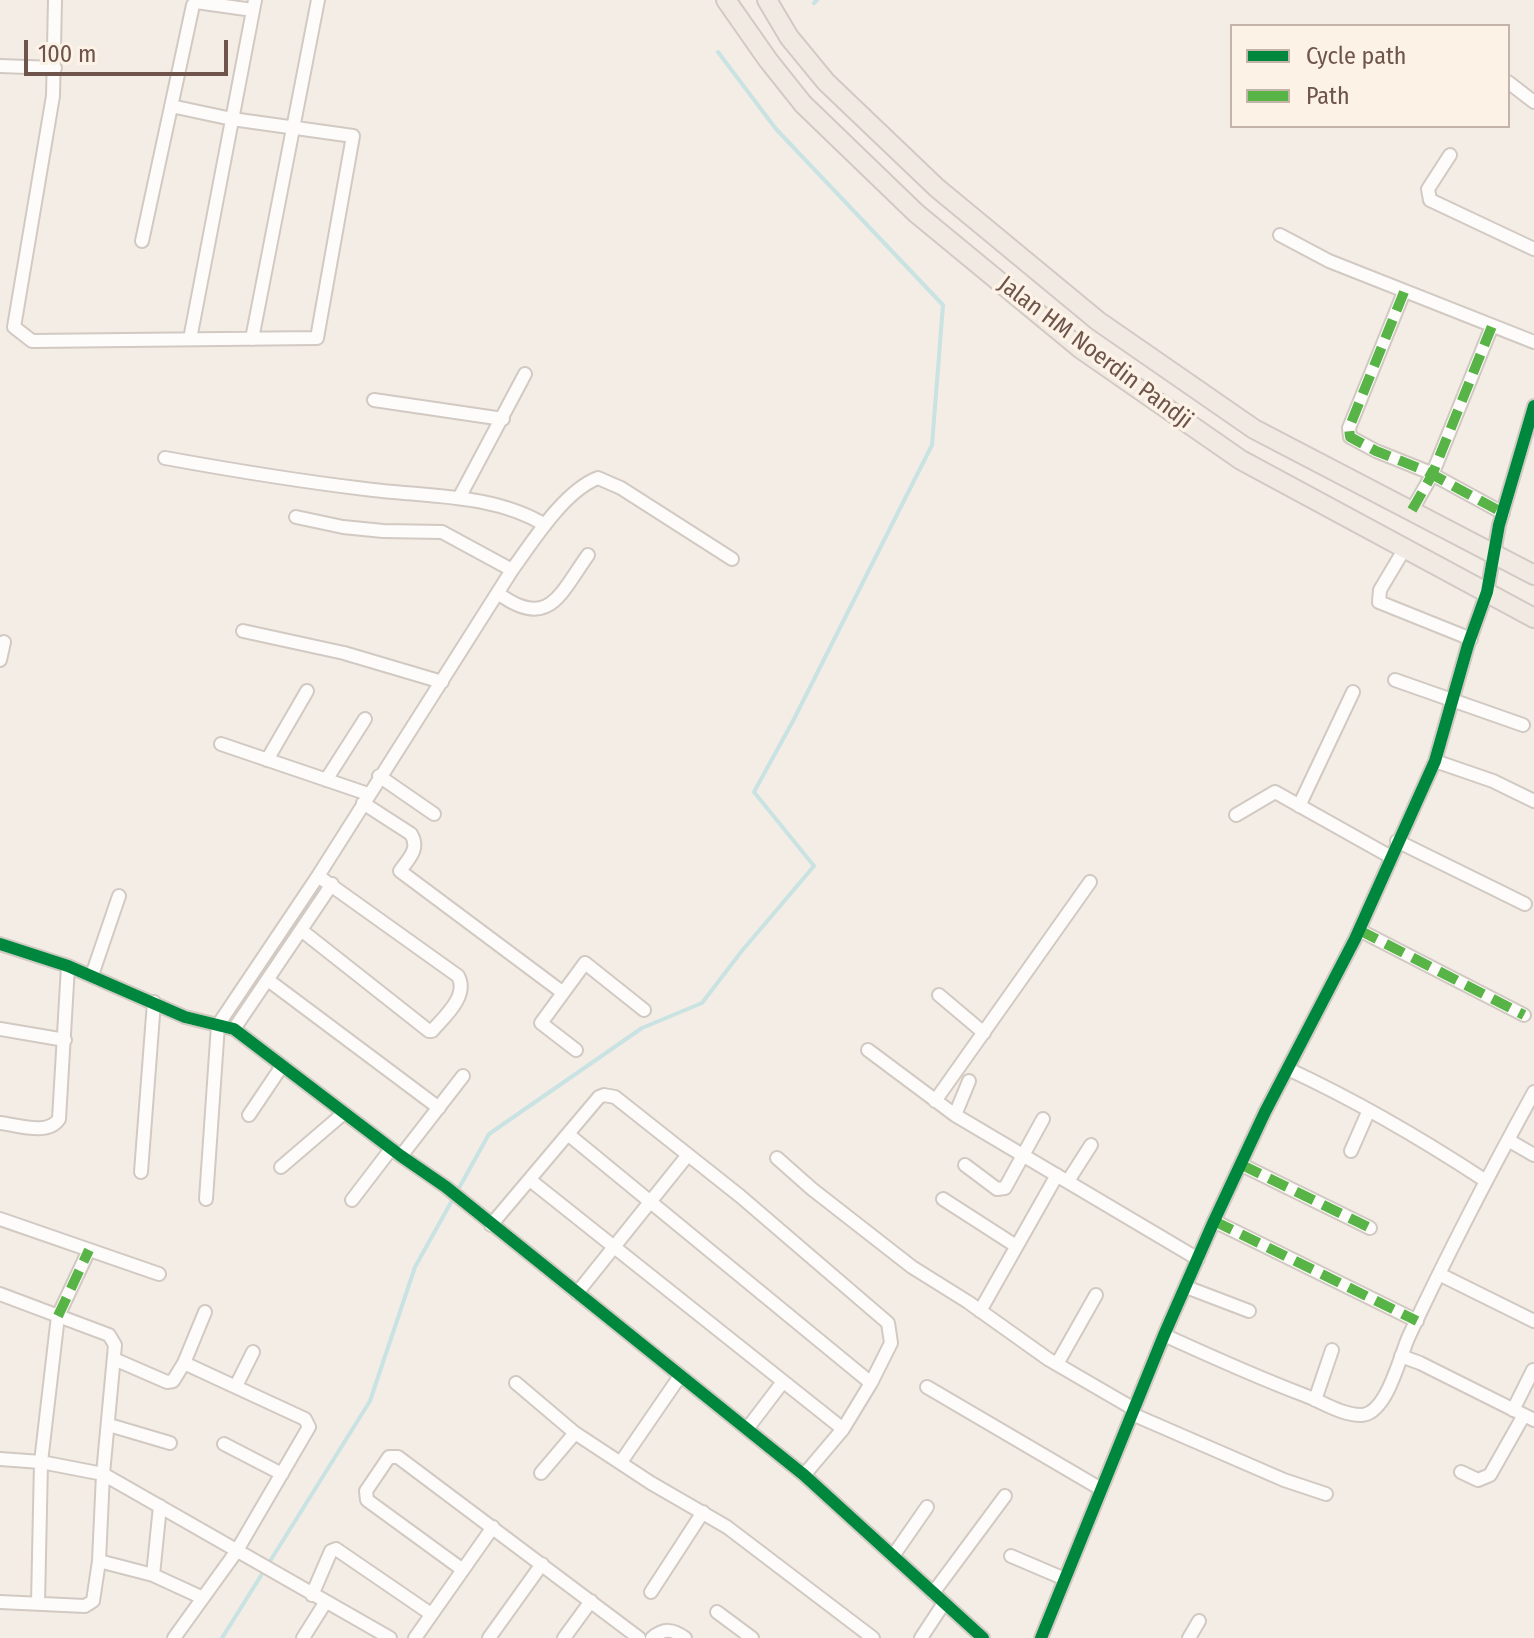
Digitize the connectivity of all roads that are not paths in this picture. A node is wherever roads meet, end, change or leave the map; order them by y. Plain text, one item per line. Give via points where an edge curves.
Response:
1 (55, 0) edge
2 (318, 0) edge
3 (726, 0) edge
4 (767, 0) edge
5 (254, 5) edge
6 (0, 66) edge
7 (55, 68) junction
8 (1510, 84) edge
9 (1534, 102) edge
10 (171, 106) junction
11 (232, 119) junction
12 (293, 128) junction
13 (1450, 155) dead end
14 (1280, 235) dead end
15 (142, 241) dead end
16 (1534, 249) edge
17 (1404, 292) junction
18 (1492, 326) junction
19 (190, 339) junction
20 (252, 339) junction
21 (1534, 342) edge
22 (525, 374) dead end
23 (374, 400) dead end
24 (1534, 406) edge
25 (503, 419) junction
26 (165, 458) dead end
27 (1432, 475) junction
28 (459, 498) junction
29 (1412, 510) junction
30 (1503, 513) junction
31 (296, 517) dead end
32 (545, 525) junction
33 (1405, 548) junction
34 (1494, 552) junction
35 (588, 555) dead end
36 (732, 559) dead end
37 (512, 570) junction
38 (1534, 575) edge
39 (1487, 592) junction
40 (499, 594) junction
41 (1534, 618) edge
42 (243, 631) dead end
43 (1471, 639) junction
44 (4, 642) dead end
45 (0, 660) edge
46 (1395, 680) dead end
47 (442, 682) junction
48 (307, 691) dead end
49 (1353, 692) dead end
50 (1452, 700) junction
51 (365, 719) dead end
52 (1523, 725) dead end
53 (221, 744) dead end
54 (267, 760) junction
55 (1435, 761) junction
56 (379, 776) junction
57 (326, 780) junction
58 (365, 798) junction
59 (1534, 801) edge
60 (1299, 806) junction
61 (434, 814) dead end
62 (1236, 815) dead end
63 (1397, 841) junction
64 (1391, 857) junction
65 (318, 876) junction
66 (1090, 882) dead end
67 (332, 884) junction
68 (119, 896) dead end
69 (1525, 904) dead end
70 (301, 930) junction
71 (1359, 930) junction
72 (0, 944) edge
73 (68, 966) junction
74 (92, 975) junction
75 (268, 980) junction
76 (562, 992) junction
77 (939, 995) dead end
78 (154, 1002) junction
79 (644, 1010) dead end
80 (1524, 1015) dead end
81 (218, 1025) junction
82 (0, 1029) edge
83 (234, 1029) junction
84 (984, 1033) junction
85 (65, 1040) junction
86 (576, 1050) dead end
87 (868, 1050) dead end
88 (282, 1066) junction
89 (1288, 1069) junction
90 (463, 1076) dead end
91 (969, 1081) dead end
92 (1534, 1092) edge
93 (935, 1101) junction
94 (439, 1108) junction
95 (1369, 1110) junction
96 (344, 1113) junction
97 (249, 1115) dead end
98 (955, 1115) junction
99 (1043, 1119) dead end
100 (0, 1123) edge
101 (569, 1135) junction
102 (1508, 1140) junction
103 (1091, 1145) dead end
104 (1351, 1151) dead end
105 (396, 1152) junction
106 (1534, 1155) edge
107 (687, 1156) junction
108 (777, 1158) dead end
109 (1024, 1158) junction
110 (965, 1165) dead end
111 (1242, 1165) junction
112 (281, 1167) dead end
113 (141, 1172) dead end
114 (1063, 1178) junction
115 (530, 1180) junction
116 (1486, 1181) junction
117 (206, 1199) dead end
118 (943, 1199) dead end
119 (352, 1200) dead end
120 (651, 1201) junction
121 (0, 1219) edge
122 (1214, 1221) junction
123 (491, 1225) junction
124 (1370, 1228) dead end
125 (1016, 1246) junction
126 (614, 1247) junction
127 (89, 1250) junction
128 (1198, 1259) junction
129 (159, 1274) dead end
130 (1439, 1274) junction
131 (1186, 1287) junction
132 (577, 1293) junction
133 (0, 1294) edge
134 (1096, 1295) dead end
135 (980, 1311) junction
136 (1249, 1311) dead end
137 (205, 1312) dead end
138 (58, 1316) junction
139 (1417, 1321) junction
140 (1534, 1321) edge
141 (1164, 1335) junction
142 (1332, 1350) dead end
143 (253, 1352) dead end
144 (1401, 1356) junction
145 (114, 1359) junction
146 (184, 1363) junction
147 (1057, 1364) junction
148 (1533, 1370) edge
149 (680, 1376) junction
150 (516, 1383) dead end
151 (782, 1383) junction
152 (871, 1383) junction
153 (236, 1386) junction
154 (927, 1387) dead end
155 (1315, 1400) junction
156 (1133, 1411) junction
157 (1524, 1415) edge
158 (109, 1425) junction
159 (747, 1429) junction
160 (843, 1429) junction
161 (575, 1433) junction
162 (170, 1443) dead end
163 (224, 1444) dead end
164 (0, 1459) edge
165 (41, 1462) junction
166 (621, 1462) junction
167 (1461, 1472) dead end
168 (541, 1473) dead end
169 (103, 1474) junction
170 (282, 1474) junction
171 (804, 1475) junction
172 (1101, 1489) junction
173 (1326, 1494) dead end
174 (1005, 1496) dead end
175 (160, 1506) junction
176 (927, 1507) dead end
177 (703, 1512) junction
178 (493, 1527) junction
179 (240, 1554) junction
180 (893, 1556) junction
181 (1011, 1556) dead end
182 (99, 1561) junction
183 (542, 1564) junction
184 (463, 1570) junction
185 (153, 1575) junction
186 (1065, 1579) junction
187 (651, 1592) dead end
188 (310, 1593) junction
189 (933, 1593) junction
190 (203, 1598) junction
191 (591, 1601) junction
192 (0, 1602) edge
193 (38, 1603) junction
194 (325, 1603) junction
195 (944, 1603) junction
196 (717, 1612) dead end
197 (431, 1614) junction
198 (1199, 1621) dead end
199 (174, 1638) edge
200 (303, 1638) edge
201 (390, 1638) edge
202 (415, 1638) edge
203 (489, 1638) edge
204 (564, 1638) edge
205 (639, 1638) edge
206 (652, 1638) edge
207 (685, 1638) edge
208 (752, 1638) edge
209 (873, 1638) edge
210 (921, 1638) edge
211 (983, 1638) edge
212 (1041, 1638) edge
213 (1189, 1638) edge

1 - 7 street
2 - 12 street
3 - 33 main road, Jalan HM Noerdin Pandji via 803,104 916,213 1081,349 1241,460
4 - 29 main road, Jalan HM Noerdin Pandji via 826,82 937,188 1098,321 1254,429
5 - 10 street via 193,5
5 - 11 street
6 - 7 street
7 - 19 street via 14,327 32,341
8 - 9 street
10 - 11 street
10 - 15 street
11 - 12 street
11 - 19 street
12 - 20 street
12 - 20 street via 353,136 319,337
13 - 16 street via 1428,189 1430,200
14 - 17 street
17 - 18 street
17 - 27 street via 1349,433 1351,439
18 - 21 street
18 - 27 street
19 - 20 street
22 - 25 street
23 - 25 street
24 - 30 street
25 - 28 street
26 - 28 street
27 - 29 street
27 - 30 street
28 - 32 street via 519,512
29 - 34 main road, Jalan HM Noerdin Pandji
30 - 34 street
31 - 37 street via 343,527 442,532
32 - 36 street via 598,478
32 - 37 street
33 - 39 main road, Jalan HM Noerdin Pandji
33 - 43 street via 1380,590 1379,602
34 - 38 main road, Jalan HM Noerdin Pandji
34 - 39 street
35 - 40 street via 557,598 541,609 523,609
37 - 40 street
39 - 41 main road, Jalan HM Noerdin Pandji
39 - 43 street
40 - 47 street
42 - 47 street
43 - 50 street
44 - 45 street
46 - 50 street
47 - 56 street
48 - 54 street
49 - 60 street
50 - 52 street
50 - 55 street
51 - 57 street
53 - 54 street
54 - 57 street
55 - 59 street
55 - 63 street
56 - 58 street
56 - 61 street
57 - 58 street
58 - 65 street
58 - 76 street via 416,842 400,871
60 - 62 street via 1275,792
60 - 64 street
63 - 64 street
63 - 69 street
64 - 71 street
65 - 67 street
65 - 81 street
66 - 84 street
67 - 70 street
67 - 70 street via 458,976 461,989 455,1003 429,1031
68 - 74 street
70 - 75 street
71 - 80 street
71 - 89 street
72 - 73 street
73 - 74 street
73 - 85 street
74 - 78 street
75 - 83 street
75 - 94 street
76 - 79 street via 585,963
76 - 86 street via 541,1023
77 - 84 street
78 - 81 street
78 - 113 street
81 - 83 street
81 - 117 street
82 - 85 street
83 - 88 street
84 - 93 street
85 - 100 street via 57,1124 45,1129
87 - 93 street
88 - 96 street
88 - 97 street
89 - 95 street
89 - 111 street
90 - 94 street
91 - 98 street
92 - 102 street
93 - 98 street
94 - 105 street
95 - 104 street
95 - 116 street
96 - 105 street
96 - 112 street
98 - 109 street
99 - 109 street
101 - 107 street via 599,1097 610,1096
101 - 115 street
101 - 120 street
102 - 106 street
102 - 116 street
103 - 114 street
105 - 119 street
105 - 123 street
107 - 120 street
107 - 152 street via 888,1323 891,1343
108 - 135 street via 912,1267
109 - 110 street via 1002,1189
109 - 114 street
111 - 122 street
111 - 124 street
114 - 125 street
114 - 128 street
115 - 123 street
115 - 126 street
116 - 130 street
118 - 125 street
120 - 126 street
120 - 152 street
121 - 127 street
122 - 128 street
122 - 139 street
123 - 132 street
125 - 135 street
126 - 132 street
126 - 151 street
127 - 129 street
127 - 138 street
128 - 131 street
130 - 139 street
130 - 140 street
131 - 136 street
131 - 141 street
132 - 149 street
133 - 138 street
134 - 147 street
135 - 147 street
137 - 146 street
138 - 145 street via 109,1335
138 - 165 street
139 - 144 street
141 - 155 street
141 - 156 street
142 - 155 street
143 - 153 street
144 - 155 street via 1385,1397 1371,1412 1355,1414
144 - 157 street
145 - 146 street via 167,1382
145 - 158 street
146 - 153 street
147 - 156 street
148 - 157 street
149 - 159 street
149 - 166 street
150 - 161 street
151 - 159 street
151 - 160 street
152 - 160 street
153 - 170 street via 308,1421 309,1430
154 - 172 street
156 - 172 street
156 - 173 street
157 - 167 street via 1490,1475 1478,1480
158 - 162 street
158 - 169 street
159 - 171 street
160 - 171 street
161 - 166 street
161 - 168 street
163 - 170 street
164 - 165 street
165 - 169 street
165 - 193 street
166 - 177 street
169 - 175 street
169 - 182 street
170 - 179 street
171 - 180 street
172 - 186 street
174 - 189 street
175 - 179 street
175 - 185 street
176 - 180 street
177 - 187 street
177 - 209 street
178 - 183 street
178 - 184 street
178 - 184 street via 398,1457 389,1457 366,1491 367,1500
179 - 188 street
179 - 190 street
180 - 189 street
181 - 186 street
182 - 185 street
182 - 193 street via 90,1605
183 - 191 street
183 - 203 street
184 - 197 street
185 - 190 street
186 - 212 street
188 - 194 street
188 - 197 street via 336,1549
189 - 195 street
190 - 199 street
191 - 204 street
191 - 205 street
192 - 193 street
194 - 200 street
194 - 201 street
195 - 210 street
195 - 211 street
196 - 208 street
197 - 202 street
198 - 213 street
206 - 207 street via 672,1630

